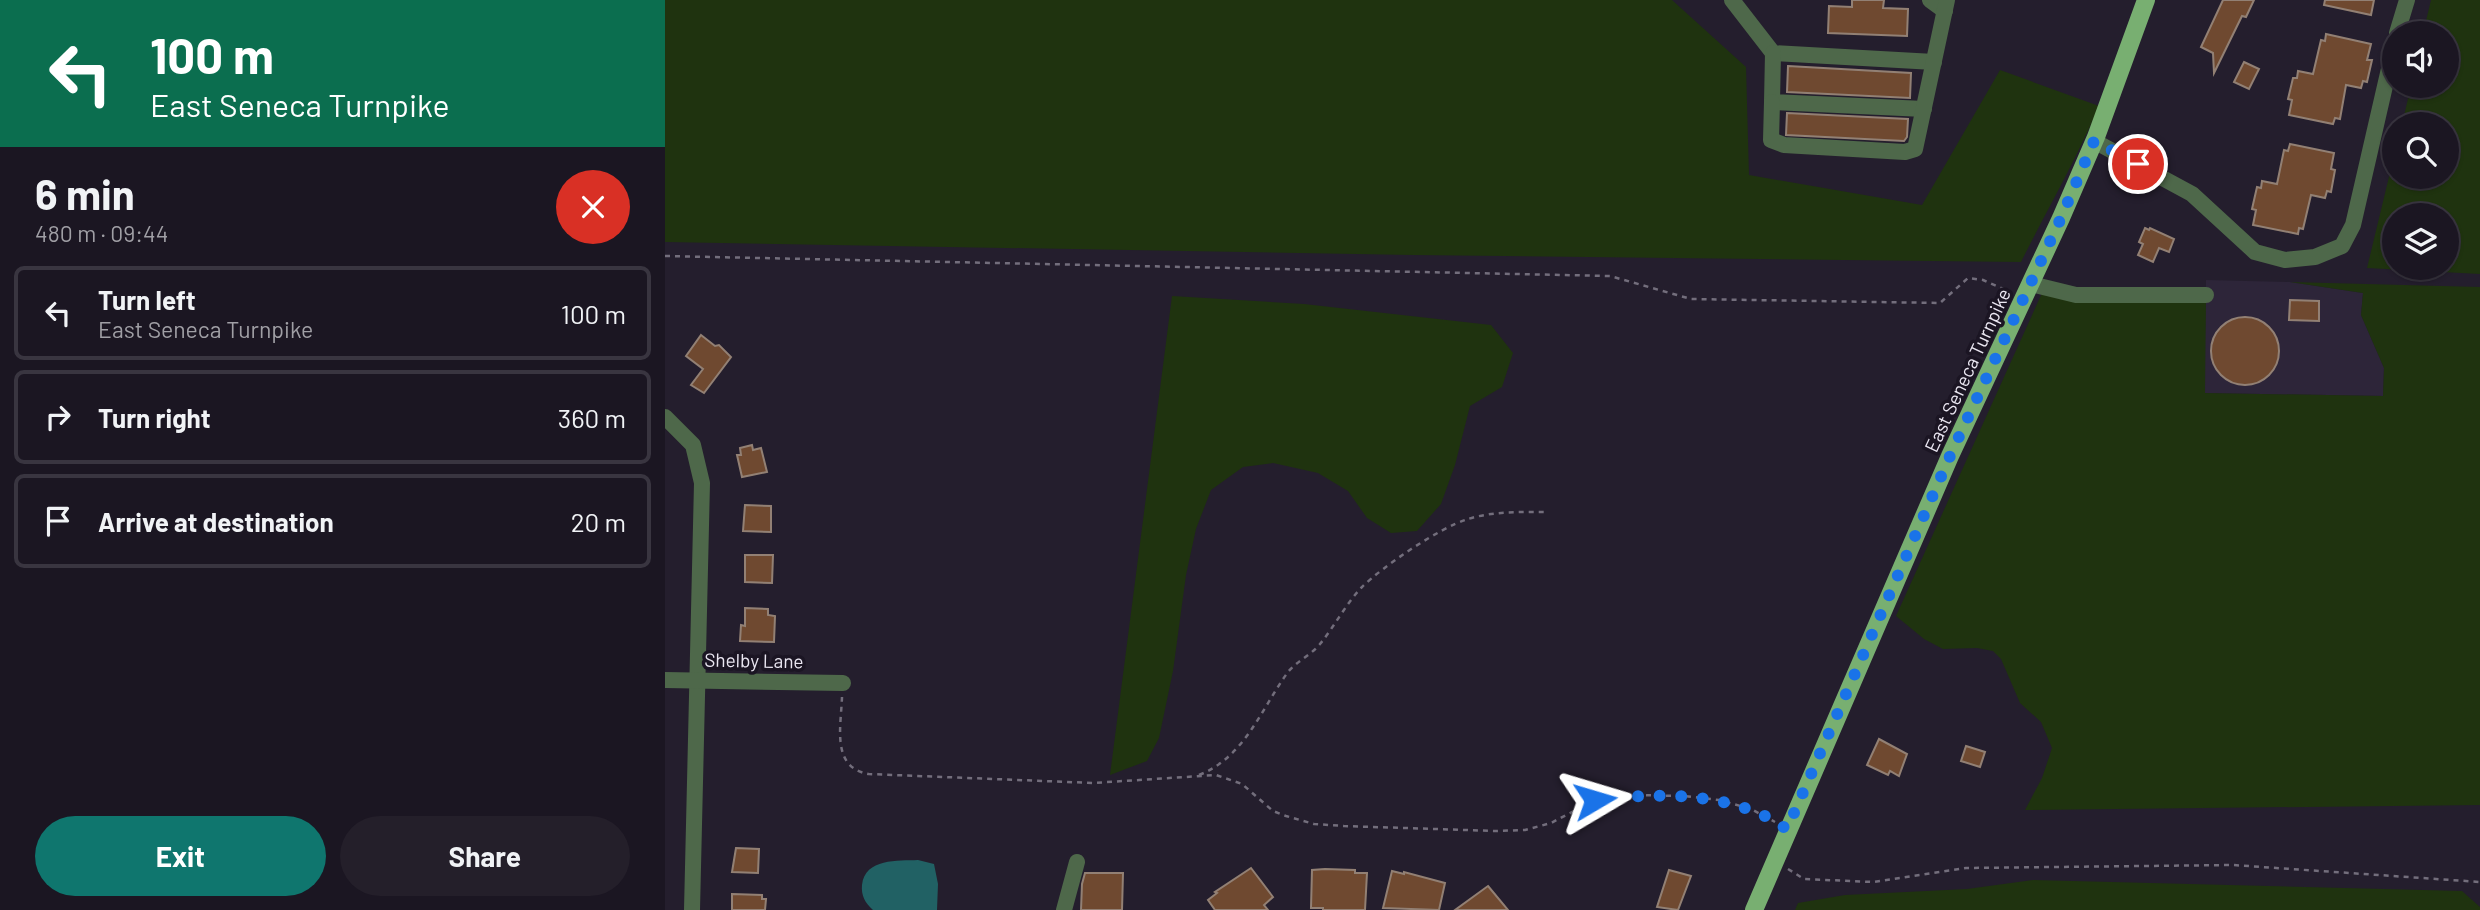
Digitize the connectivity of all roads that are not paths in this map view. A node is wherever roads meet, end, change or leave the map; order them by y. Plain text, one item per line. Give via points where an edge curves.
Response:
1 (1732, 0) edge
2 (1930, 0) edge
3 (2146, 0) edge
4 (2407, 0) edge
5 (1946, 5) edge
6 (2401, 21) edge
7 (1773, 53) junction
8 (1934, 62) junction
9 (2382, 98) edge
10 (1772, 102) junction
11 (1924, 109) junction
12 (2094, 141) junction
13 (2028, 291) junction
14 (2206, 295) dead end
15 (665, 416) edge
16 (665, 680) edge
17 (697, 680) junction
18 (843, 683) road end
19 (1077, 862) dead end
20 (692, 910) edge
21 (1064, 910) edge
22 (1754, 910) edge

1 - 7 street
2 - 5 street
3 - 12 main road, East Seneca Turnpike
4 - 6 street
5 - 8 street
7 - 8 street
7 - 10 street
8 - 11 street
9 - 12 street via 2353,225 2342,246 2315,257 2285,260 2255,252 2192,194
10 - 11 street
10 - 11 street via 1771,140 1784,145 1905,152 1915,149
12 - 13 main road, East Seneca Turnpike
13 - 14 street
13 - 22 main road, East Seneca Turnpike via 1950,456
15 - 17 street via 693,445 702,483
16 - 17 street, Shelby Lane
17 - 18 street, Shelby Lane
17 - 20 street
19 - 21 street

